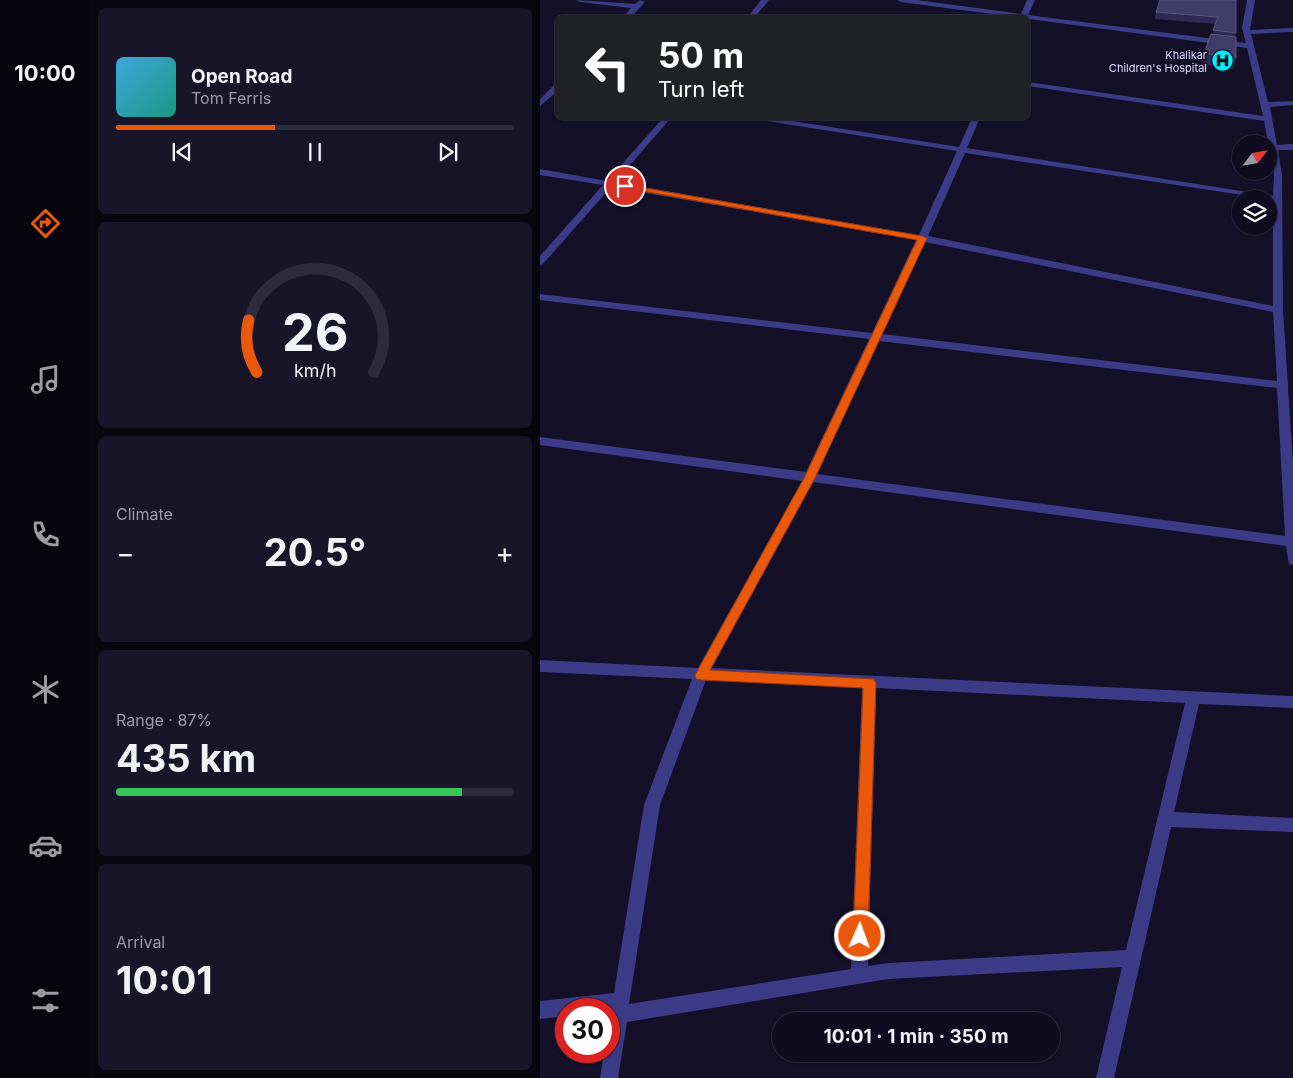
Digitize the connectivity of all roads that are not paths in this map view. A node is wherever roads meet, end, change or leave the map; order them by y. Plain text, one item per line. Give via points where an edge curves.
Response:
1 (580, 0) edge
2 (765, 0) edge
3 (900, 0) edge
4 (1031, 0) edge
5 (1251, 0) edge
6 (640, 3) edge
7 (628, 15) edge
8 (752, 15) edge
9 (1016, 15) edge
10 (1024, 15) edge
11 (1030, 17) edge
12 (1293, 30) edge
13 (1247, 32) junction
14 (1250, 46) junction
15 (1030, 84) edge
16 (555, 89) edge
17 (1293, 103) edge
18 (540, 104) edge
19 (1265, 105) junction
20 (1268, 119) junction
21 (664, 120) edge
22 (773, 120) edge
23 (975, 120) edge
24 (1271, 135) edge
25 (962, 148) junction
26 (1278, 148) edge
27 (1293, 148) edge
28 (540, 172) edge
29 (1278, 180) edge
30 (608, 183) junction
31 (1278, 199) junction
32 (922, 238) junction
33 (540, 262) edge
34 (540, 296) edge
35 (1278, 310) junction
36 (876, 336) junction
37 (1282, 385) junction
38 (540, 442) edge
39 (1290, 460) edge
40 (809, 478) junction
41 (1291, 542) junction
42 (1293, 560) edge
43 (540, 666) edge
44 (701, 675) junction
45 (869, 683) junction
46 (1193, 697) junction
47 (1293, 702) edge
48 (1165, 819) junction
49 (1293, 825) edge
50 (1133, 958) junction
51 (859, 975) junction
52 (621, 1007) junction
53 (540, 1010) edge
54 (610, 1078) edge
55 (1105, 1078) edge

1 - 6 street
2 - 8 street
3 - 9 street
4 - 10 street
5 - 13 street
6 - 7 street
11 - 14 street
12 - 13 street
13 - 14 street
14 - 19 street
15 - 20 street
16 - 18 street
17 - 19 street
19 - 20 street
20 - 24 street
21 - 30 street
22 - 25 street
23 - 25 street
25 - 31 street
25 - 32 street
26 - 27 street
28 - 30 street
29 - 31 street
30 - 32 street
30 - 33 street
31 - 35 street
32 - 35 street
32 - 36 street
34 - 36 street
35 - 37 street
36 - 37 street
36 - 40 street
37 - 39 street
38 - 40 street
39 - 41 street
40 - 41 street
40 - 44 street
41 - 42 street
43 - 44 street
44 - 45 street
44 - 52 street via 652,805
45 - 46 street
45 - 51 street
46 - 47 street
46 - 48 street
48 - 49 street
48 - 50 street
50 - 51 street
50 - 55 street
51 - 52 street
52 - 53 street
52 - 54 street

